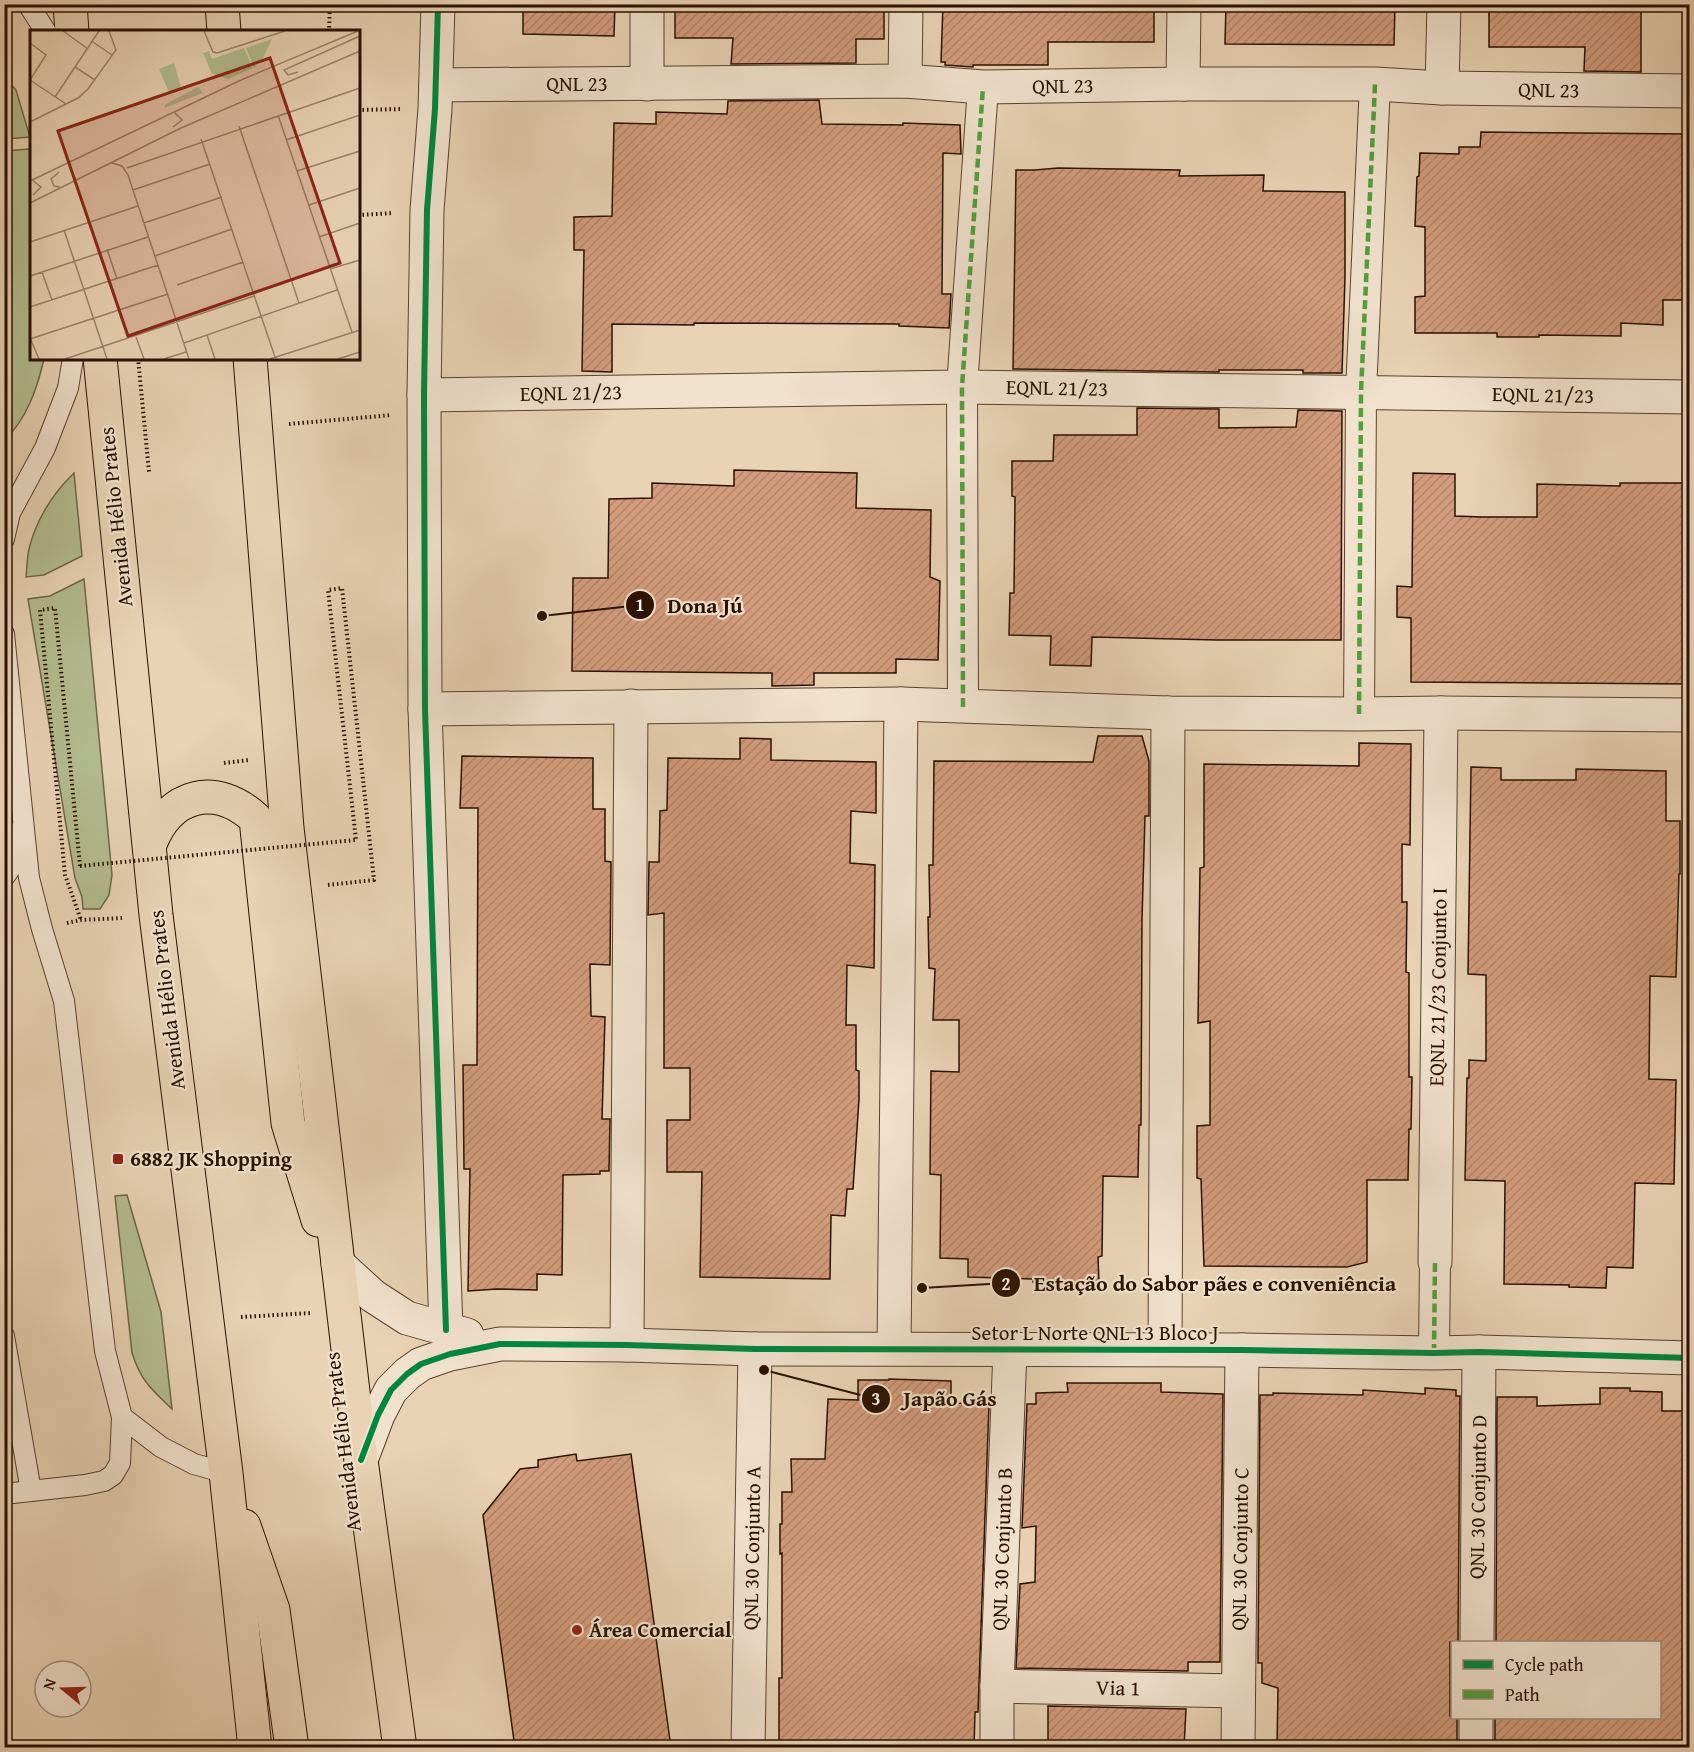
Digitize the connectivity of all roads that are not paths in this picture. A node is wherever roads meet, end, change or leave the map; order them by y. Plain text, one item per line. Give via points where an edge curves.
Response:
1 (28, 4) edge
2 (70, 4) edge
3 (222, 4) edge
4 (438, 4) edge
5 (647, 4) edge
6 (906, 4) edge
7 (1184, 4) edge
8 (1444, 4) edge
9 (45, 30) edge
10 (72, 30) edge
11 (224, 30) edge
12 (905, 81) junction
13 (647, 84) junction
14 (1183, 84) junction
15 (1375, 84) junction
16 (982, 87) junction
17 (1442, 88) junction
18 (1689, 91) edge
19 (436, 97) junction
20 (73, 360) edge
21 (100, 360) edge
22 (250, 360) edge
23 (962, 387) junction
24 (1361, 392) junction
25 (1689, 397) edge
26 (425, 403) junction
27 (4, 538) edge
28 (4, 634) edge
29 (901, 705) junction
30 (631, 706) junction
31 (963, 707) junction
32 (425, 710) junction
33 (1441, 712) junction
34 (1168, 713) junction
35 (1359, 714) junction
36 (1689, 715) edge
37 (23, 805) junction
38 (150, 844) junction
39 (4, 877) edge
40 (1435, 1262) joint
41 (338, 1264) junction
42 (343, 1302) junction
43 (446, 1329) junction
44 (4, 1336) edge
45 (500, 1344) junction
46 (627, 1345) junction
47 (894, 1348) junction
48 (755, 1349) junction
49 (1165, 1349) junction
50 (1010, 1350) junction
51 (1242, 1350) junction
52 (1479, 1352) junction
53 (1434, 1353) junction
54 (1689, 1358) edge
55 (122, 1417) junction
56 (361, 1460) junction
57 (226, 1473) junction
58 (31, 1491) junction
59 (4, 1494) edge
60 (1477, 1641) edge
61 (997, 1686) junction
62 (1238, 1691) junction
63 (1476, 1719) edge
64 (255, 1748) edge
65 (292, 1748) edge
66 (400, 1748) edge
67 (748, 1748) edge
68 (997, 1748) edge
69 (1238, 1748) edge
70 (1476, 1748) edge

1 - 9 lane
2 - 10 main road
3 - 11 main road
4 - 19 street
5 - 13 street
6 - 12 street
7 - 14 street
8 - 17 street
12 - 13 street, QNL 23
12 - 16 street, QNL 23
13 - 19 street, QNL 23
14 - 15 street, QNL 23
14 - 16 street, QNL 23
15 - 17 street, QNL 23
15 - 24 street
16 - 23 street
17 - 18 street, QNL 23
19 - 26 street via 427,210
20 - 27 lane via 68,388 45,448 10,513
21 - 38 main road, Avenida Hélio Prates
22 - 41 main road, Avenida Hélio Prates via 287,828
23 - 24 street, EQNL 21/23
23 - 26 street, EQNL 21/23
23 - 31 street
24 - 25 street, EQNL 21/23
24 - 35 street
26 - 32 street
28 - 37 lane
29 - 30 street
29 - 31 street
29 - 47 street
30 - 32 street
30 - 46 street
31 - 34 street
32 - 43 street
33 - 35 street
33 - 36 street
33 - 40 street, EQNL 21/23 Conjunto I
34 - 35 street
34 - 49 street
37 - 39 lane via 12,866
37 - 55 lane via 29,878 64,1001 105,1351
38 - 42 main road via 164,817 188,800 218,797 232,801 256,819 288,1123
38 - 57 main road, Avenida Hélio Prates
40 - 53 street
41 - 42 main road, Avenida Hélio Prates
41 - 43 street via 390,1308 407,1318
42 - 56 main road, Avenida Hélio Prates
43 - 45 street
44 - 58 lane
45 - 46 street, Setor L Norte QNL 13 Bloco J
45 - 56 street via 450,1354 421,1364 407,1374 392,1390 378,1415
46 - 48 street, Setor L Norte QNL 13 Bloco J
47 - 48 street, Setor L Norte QNL 13 Bloco J
47 - 50 street, Setor L Norte QNL 13 Bloco J
48 - 67 street, QNL 30 Conjunto A
49 - 50 street, Setor L Norte QNL 13 Bloco J
49 - 51 street, Setor L Norte QNL 13 Bloco J
50 - 61 street, QNL 30 Conjunto B
51 - 53 street, Setor L Norte QNL 13 Bloco J
51 - 62 street, QNL 30 Conjunto C
52 - 53 street, Setor L Norte QNL 13 Bloco J
52 - 54 street, Setor L Norte QNL 13 Bloco J
52 - 60 street, QNL 30 Conjunto D
55 - 57 lane via 161,1447 194,1464
55 - 58 lane via 120,1462 113,1475 85,1485
56 - 66 main road, Avenida Hélio Prates
57 - 64 main road, Avenida Hélio Prates
57 - 65 main road via 273,1610
58 - 59 lane
61 - 62 street, Via 1
61 - 68 street, QNL 30 Conjunto B
62 - 69 street, QNL 30 Conjunto C
63 - 70 street

